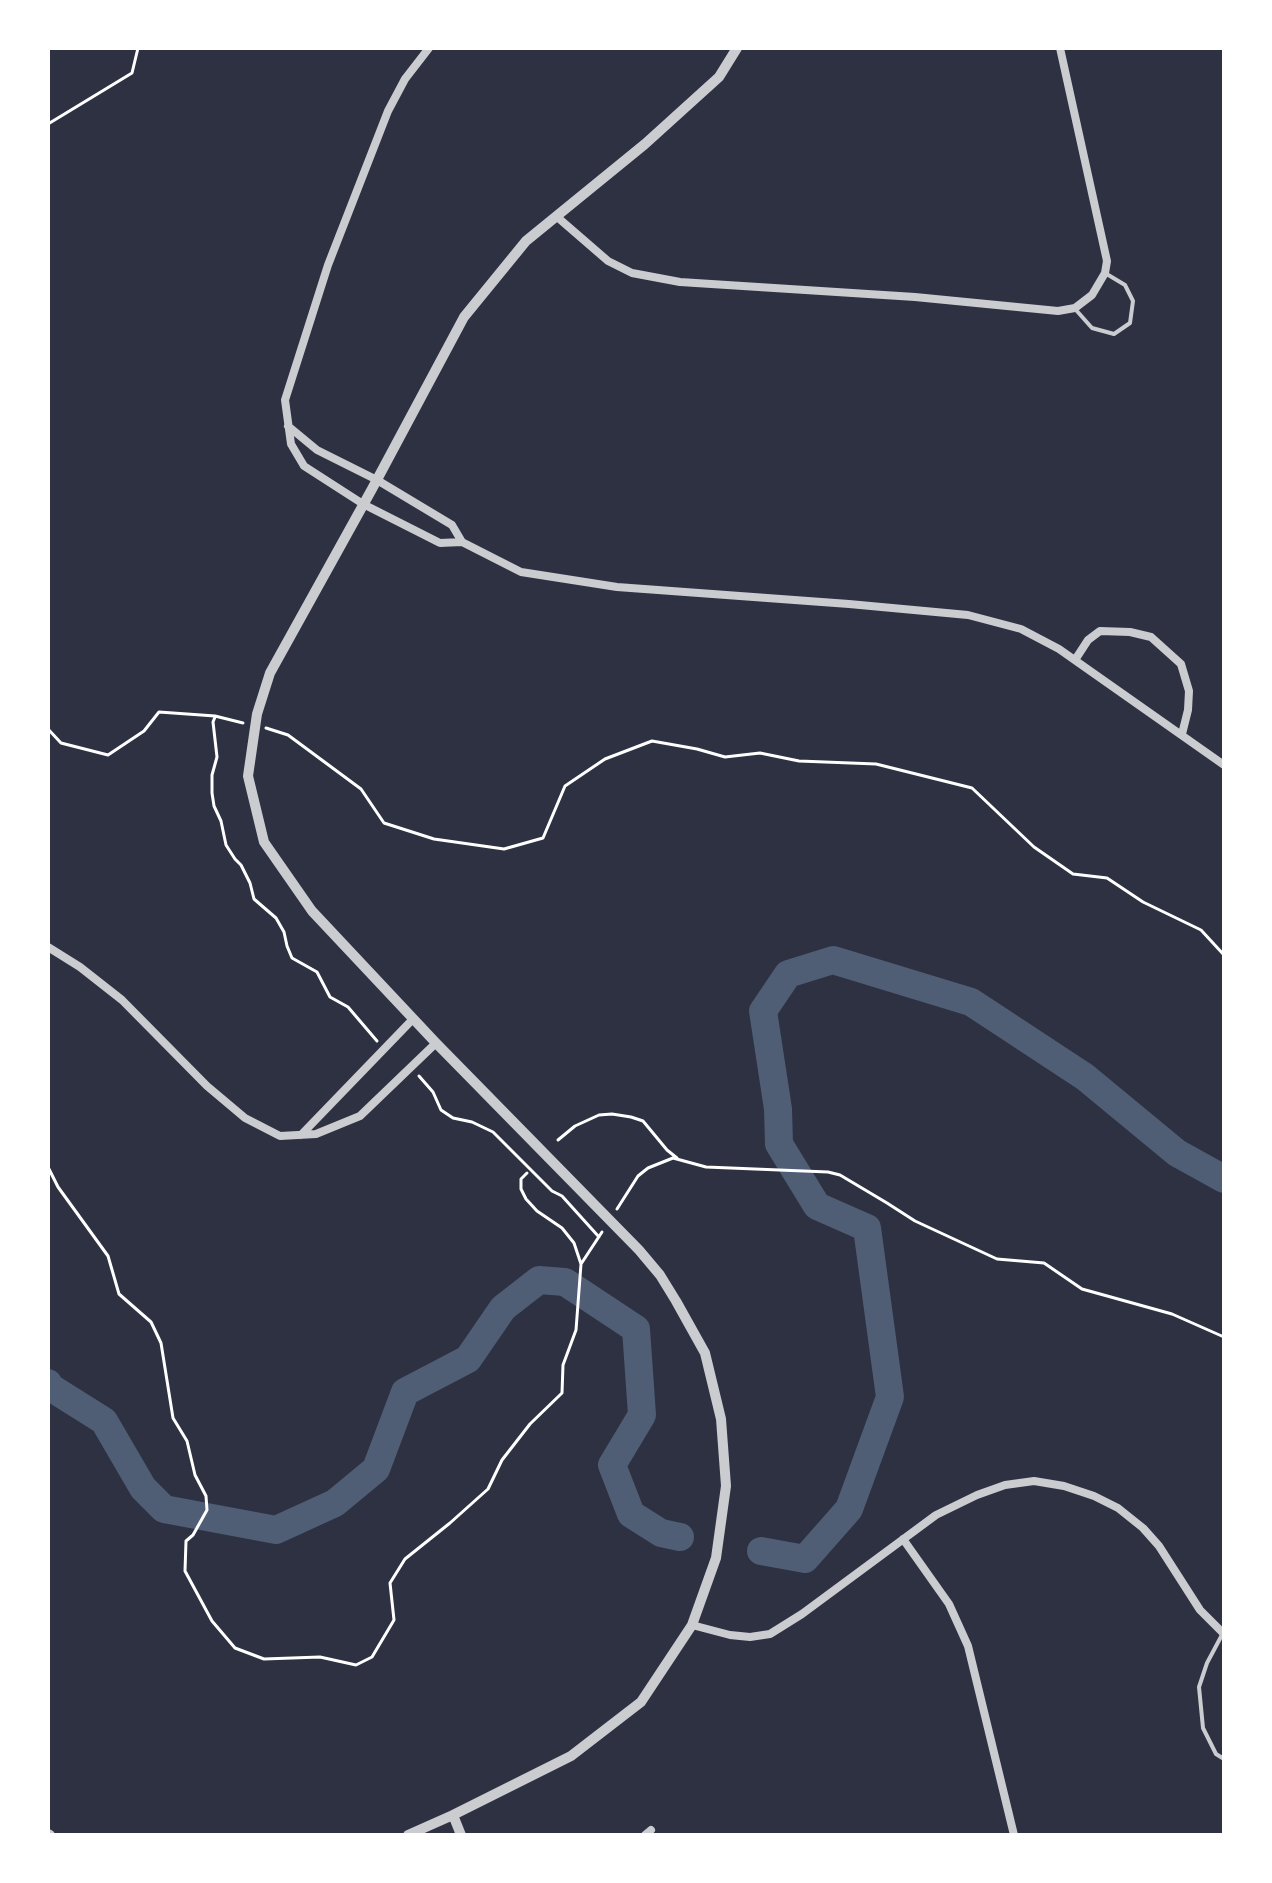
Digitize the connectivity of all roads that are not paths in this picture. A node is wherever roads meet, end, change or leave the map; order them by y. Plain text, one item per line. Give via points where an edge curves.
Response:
1 (429, 48) edge
2 (737, 48) edge
3 (1060, 48) edge
4 (556, 216) junction
5 (1105, 273) junction
6 (1075, 308) junction
7 (287, 426) junction
8 (377, 480) junction
9 (363, 504) junction
10 (462, 542) junction
11 (1075, 660) junction
12 (1182, 734) junction
13 (1224, 765) edge
14 (48, 947) edge
15 (413, 1019) junction
16 (436, 1043) junction
17 (301, 1135) junction
18 (903, 1539) junction
19 (692, 1625) junction
20 (1224, 1634) edge
21 (1224, 1759) edge
22 (453, 1815) junction
23 (428, 1831) edge
24 (408, 1835) edge
25 (461, 1835) edge
26 (1014, 1835) edge

1 - 7 street via 388,111 328,265 285,400
2 - 4 street via 719,77
3 - 5 street via 1107,261
4 - 6 street via 608,261 632,273 680,282 1058,311
4 - 8 street via 526,241 464,317
5 - 6 street via 1092,295
5 - 6 lane via 1125,285 1133,301 1130,323 1114,334 1092,328
7 - 8 street via 317,450
7 - 9 street via 304,466
8 - 9 street
8 - 10 street via 452,525
9 - 10 street via 440,543
9 - 15 street via 270,673 257,714 248,776 264,842 312,911
10 - 11 street via 521,572 617,587 968,615 1021,629
11 - 12 street
11 - 12 street via 1100,631 1151,637 1181,664 1189,691
12 - 13 street
14 - 17 street via 122,1000 245,1118 280,1136
15 - 16 street
15 - 17 street
16 - 17 street via 360,1116
16 - 19 street via 646,1258 705,1353 721,1419 726,1486 716,1558
18 - 19 street via 770,1634 730,1635
18 - 20 street via 936,1515 1005,1485 1034,1481 1064,1486 1118,1508 1143,1528 1200,1610
18 - 26 street via 949,1604 968,1646
19 - 22 street via 641,1702 571,1756
20 - 21 lane via 1199,1687 1203,1728
22 - 23 street
22 - 25 street
23 - 24 street

